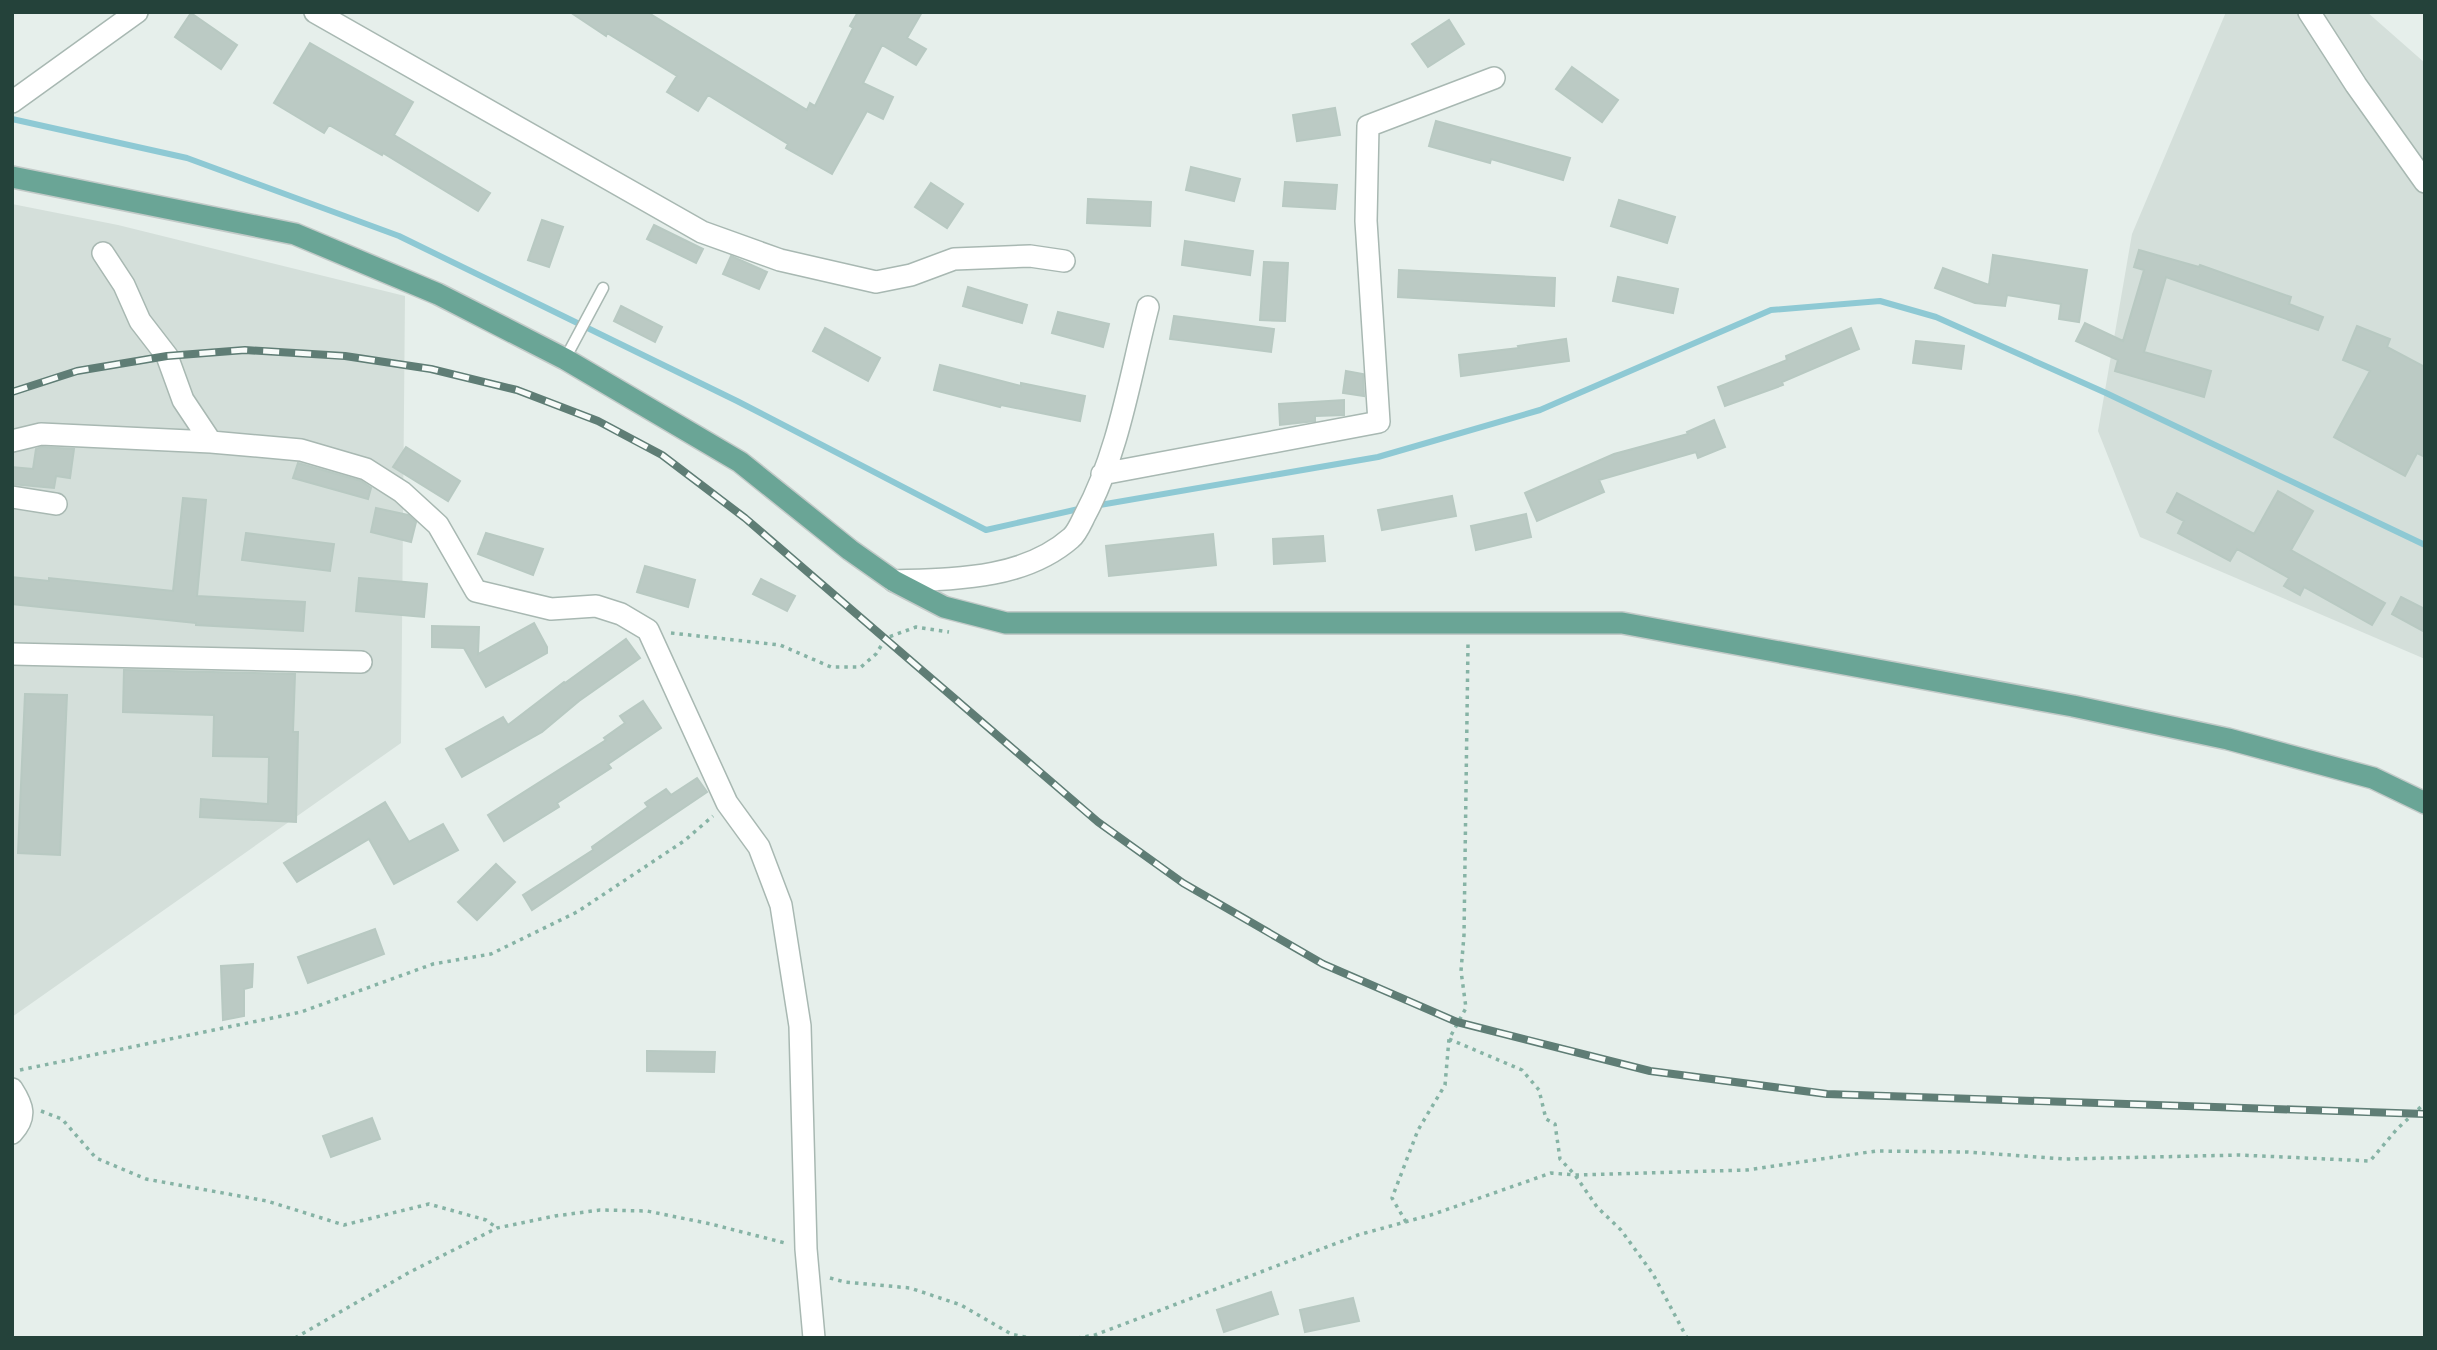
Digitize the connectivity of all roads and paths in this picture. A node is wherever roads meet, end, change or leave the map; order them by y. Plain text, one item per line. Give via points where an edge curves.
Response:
1 (137, 12) edge
2 (315, 12) edge
3 (2309, 12) edge
4 (1494, 78) dead end
5 (12, 103) edge
6 (12, 177) edge
7 (2425, 182) edge
8 (103, 253) dead end
9 (1064, 261) dead end
10 (603, 288) dead end
11 (1148, 307) dead end
12 (570, 351) junction
13 (12, 441) edge
14 (211, 442) junction
15 (1102, 474) junction
16 (12, 497) edge
17 (56, 504) dead end
18 (894, 581) junction
19 (1469, 624) junction
20 (648, 630) junction
21 (955, 633) dead end
22 (12, 654) edge
23 (360, 662) dead end
24 (727, 803) junction
25 (2425, 803) edge
26 (1449, 1038) junction
27 (12, 1073) edge
28 (17, 1096) edge
29 (2425, 1103) edge
30 (12, 1133) edge
31 (1575, 1175) junction
32 (1406, 1222) junction
33 (498, 1228) junction
34 (806, 1248) junction
35 (808, 1271) junction
36 (295, 1338) edge
37 (814, 1338) edge
38 (1029, 1338) edge
39 (1077, 1338) edge
40 (1687, 1338) edge

1 - 5 street
2 - 9 street via 702,232 780,260 876,282 954,259 1030,256
3 - 7 street
4 - 15 street via 1368,126 1366,221 1379,422
6 - 12 main road via 295,234
8 - 14 street via 140,321 167,356 183,400
10 - 12 lane
11 - 15 street
12 - 18 main road via 740,462
13 - 14 street via 41,434
14 - 20 street via 301,450 366,469 402,492 438,525 476,591 551,608 596,606
15 - 18 street via 1073,537 1045,556 1007,571 972,577
16 - 17 street
18 - 19 main road via 944,607 1006,623
19 - 25 main road via 1622,624 2073,706 2228,739 2373,778
19 - 26 path via 1461,971 1466,1008
20 - 21 path via 780,645 831,667 861,667 886,638 916,627
20 - 24 street
22 - 23 street
24 - 27 path via 684,841 577,912 491,954 433,964 301,1012
24 - 34 street via 759,847 781,905 800,1026
26 - 31 path via 1522,1070 1539,1090 1546,1119 1555,1124 1560,1159
26 - 32 path via 1445,1085 1418,1130 1392,1198
28 - 30 street via 20,1124
28 - 33 path via 62,1119 96,1158 146,1179 268,1201 344,1225 429,1204 486,1220
29 - 31 path via 2370,1161 1876,1151 1747,1170
31 - 32 path via 1551,1173
31 - 40 path via 1653,1274
32 - 39 path via 1358,1235
33 - 34 path via 600,1210 647,1211
33 - 36 path
34 - 35 street
35 - 37 street
35 - 38 path via 845,1282 910,1288 961,1305 1011,1334

